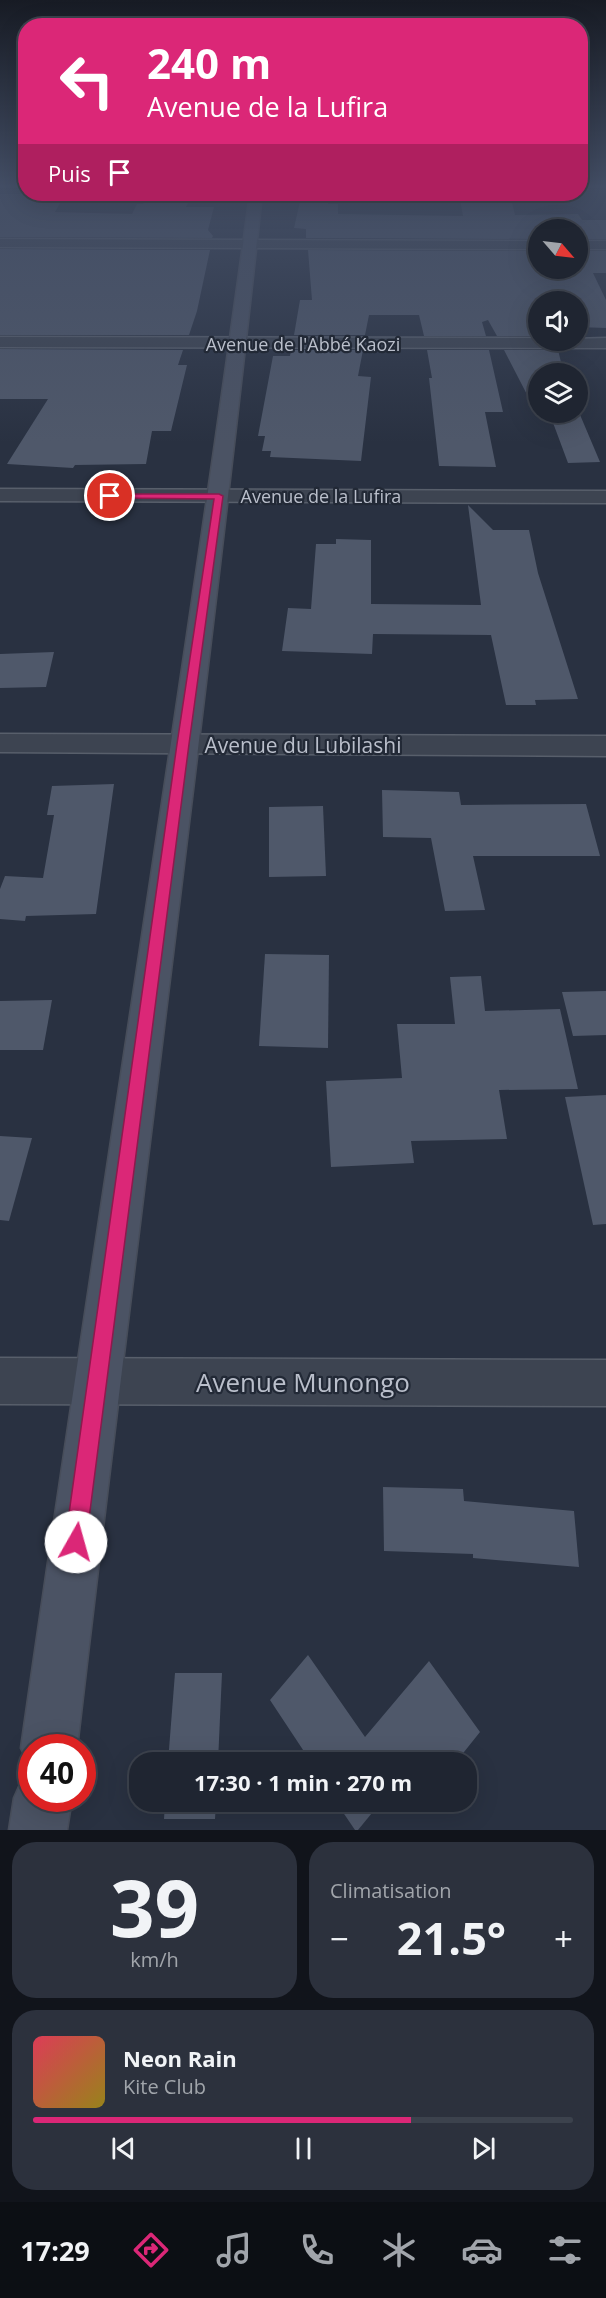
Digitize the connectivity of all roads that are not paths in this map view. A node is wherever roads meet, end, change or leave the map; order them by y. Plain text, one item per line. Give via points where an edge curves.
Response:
1 (246, 272) edge
2 (0, 342) edge
3 (237, 342) junction
4 (606, 343) edge
5 (0, 495) edge
6 (219, 496) junction
7 (606, 497) edge
8 (0, 743) edge
9 (183, 744) junction
10 (606, 746) edge
11 (0, 1382) edge
12 (96, 1382) junction
13 (606, 1383) edge
14 (51, 1734) edge
15 (40, 1812) edge
16 (38, 1830) edge

1 - 3 street
2 - 3 street, Avenue de l'Abbé Kaozi
3 - 4 street, Avenue de l'Abbé Kaozi
3 - 6 street
5 - 6 street, Avenue de la Lufira
6 - 7 street, Avenue de la Lufira
6 - 9 street
8 - 9 street, Avenue du Lubilashi
9 - 10 street, Avenue du Lubilashi
9 - 12 street
11 - 12 street, Avenue Munongo
12 - 13 street, Avenue Munongo
12 - 14 street
15 - 16 street

